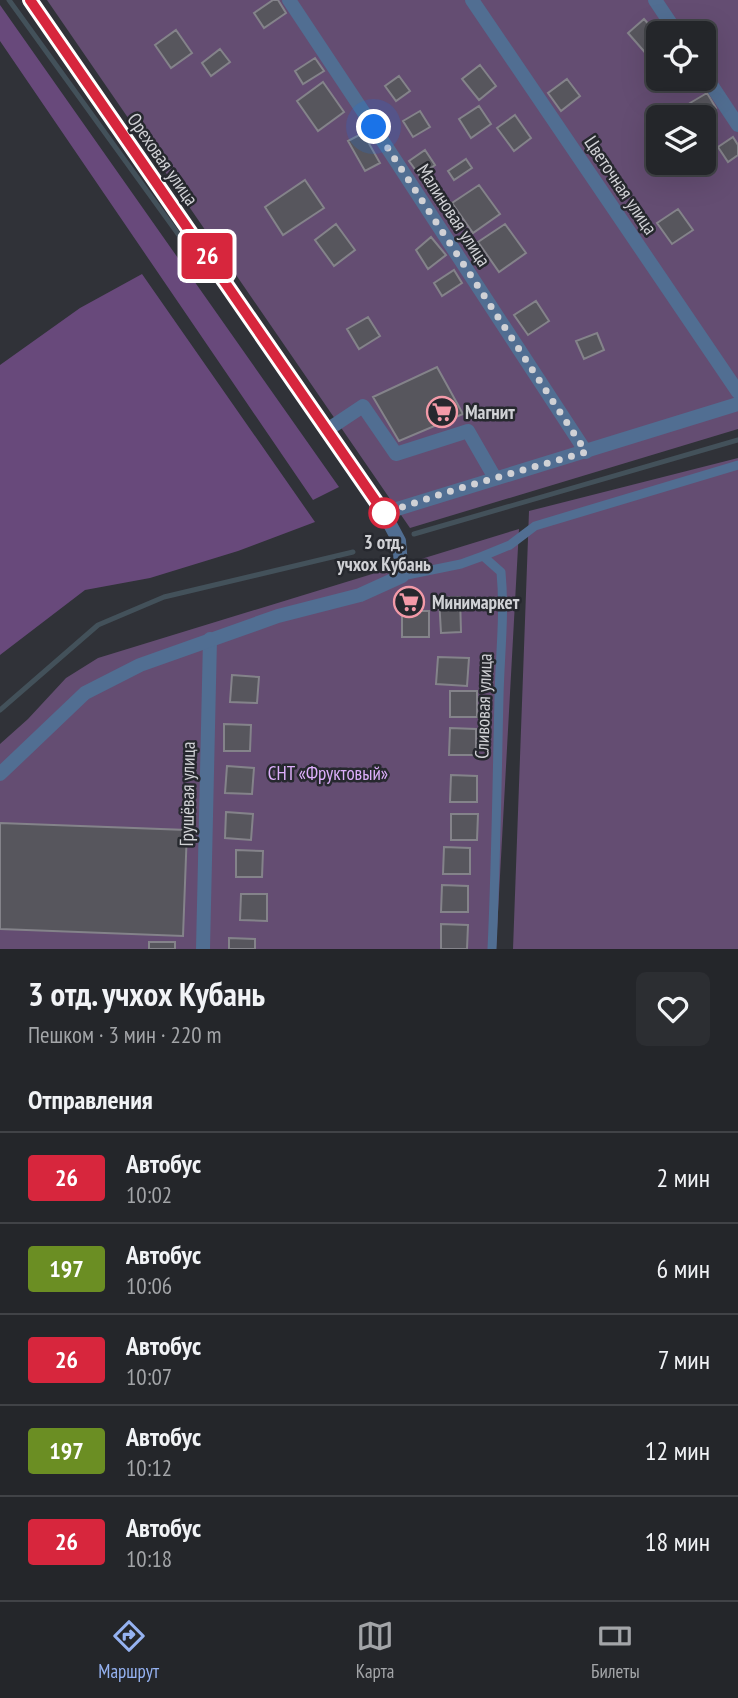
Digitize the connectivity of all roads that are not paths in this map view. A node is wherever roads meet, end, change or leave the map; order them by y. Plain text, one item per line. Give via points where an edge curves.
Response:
1 (30, 0) edge
2 (289, 0) edge
3 (472, 0) edge
4 (654, 0) edge
5 (669, 21) edge
6 (715, 91) edge
7 (738, 125) edge
8 (738, 392) edge
9 (738, 404) edge
10 (327, 430) junction
11 (586, 452) junction
12 (738, 465) edge
13 (495, 478) junction
14 (384, 513) junction
15 (483, 556) junction
16 (402, 576) junction
17 (210, 639) junction
18 (0, 774) edge
19 (203, 949) edge
20 (492, 949) edge

1 - 10 street, Ореховая улица
2 - 11 street, Малиновая улица
3 - 8 street, Цветочная улица
4 - 5 street
6 - 7 street
9 - 11 street
10 - 13 street via 363,407 396,454 468,431
10 - 14 street, Ореховая улица
11 - 13 street
12 - 15 lane via 535,526 510,545
13 - 14 street
14 - 16 street, Ореховая улица via 399,541
15 - 16 lane
15 - 20 lane, Сливовая улица via 501,572 504,609
16 - 17 street via 360,595
17 - 18 street via 140,665 85,693
17 - 19 street, Грушёвая улица

